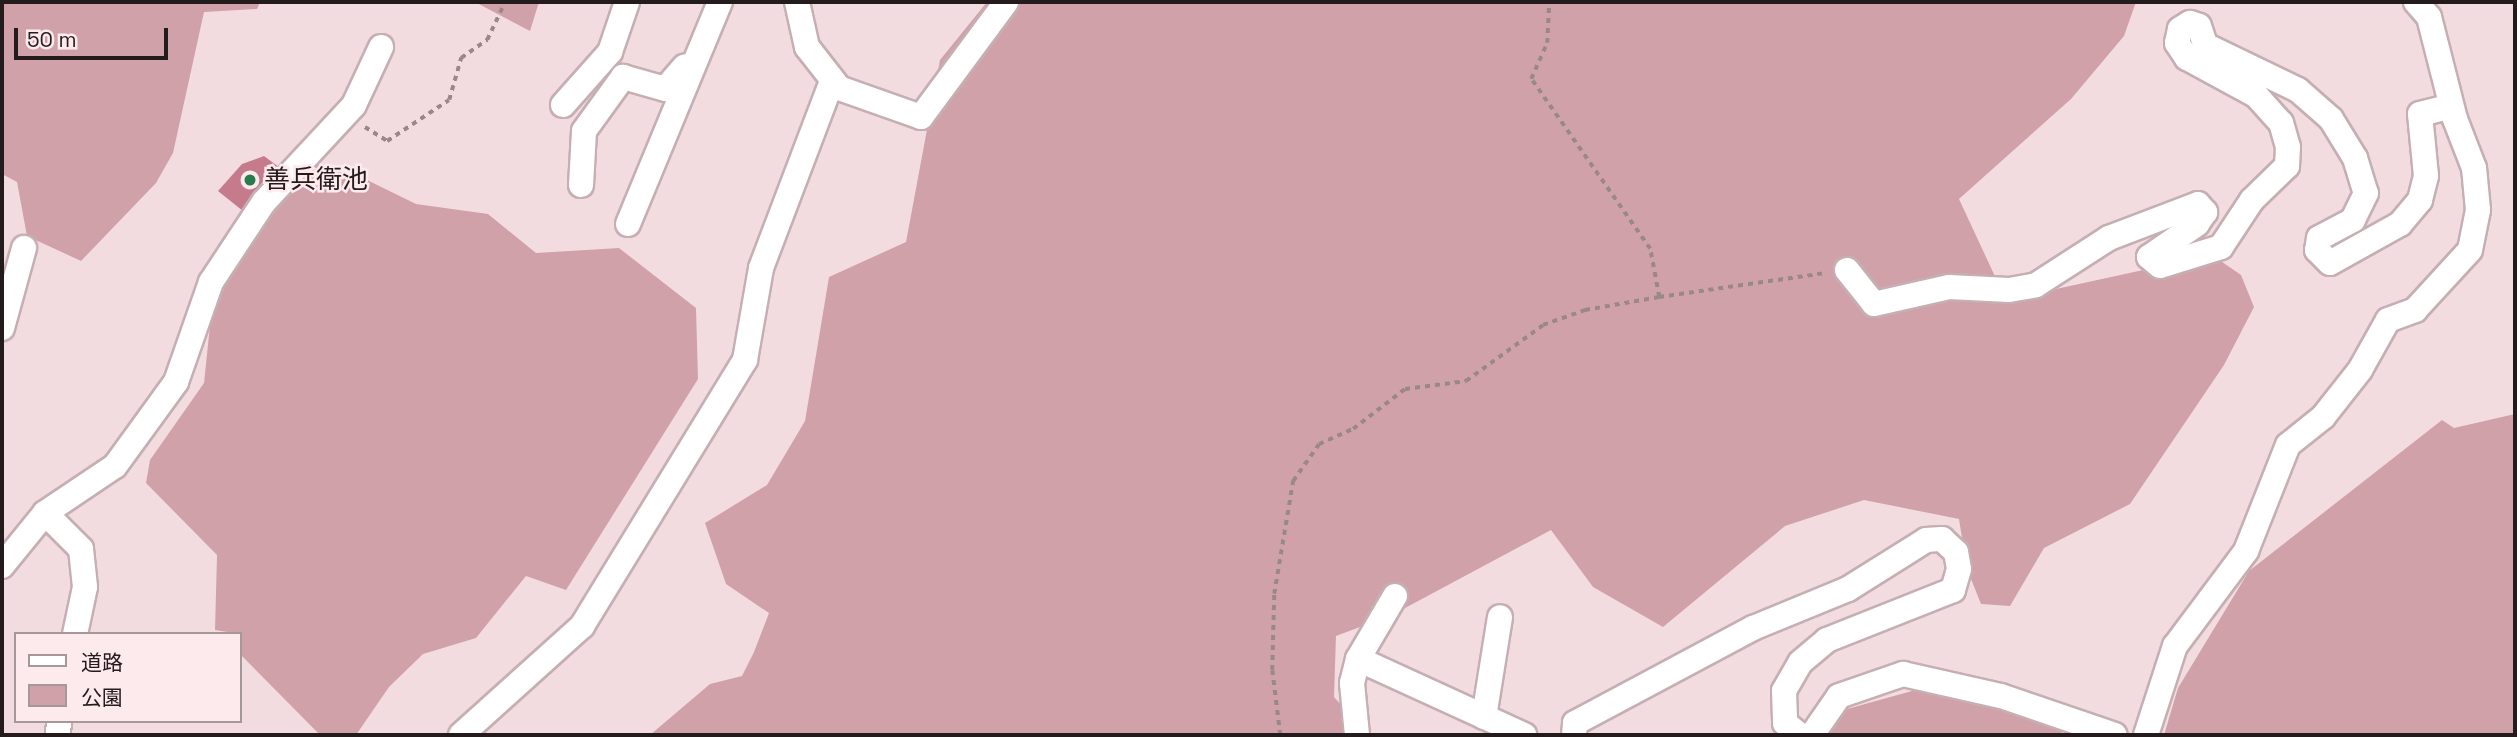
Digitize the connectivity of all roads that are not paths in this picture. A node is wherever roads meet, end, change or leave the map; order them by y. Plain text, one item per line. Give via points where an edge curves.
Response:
1 (627, 2) edge
2 (720, 2) edge
3 (797, 2) edge
4 (1006, 2) edge
5 (2416, 2) edge
6 (381, 47) dead end
7 (693, 67) junction
8 (832, 81) junction
9 (563, 105) dead end
10 (2451, 106) junction
11 (581, 185) dead end
12 (628, 224) dead end
13 (23, 248) dead end
14 (1847, 270) road end
15 (2, 328) edge
16 (45, 513) junction
17 (2, 566) edge
18 (1395, 596) dead end
19 (1500, 617) dead end
20 (75, 632) edge
21 (1358, 659) junction
22 (1484, 717) junction
23 (461, 735) edge
24 (1357, 735) edge
25 (1524, 735) edge
26 (1574, 735) edge
27 (1800, 735) edge
28 (1812, 735) edge
29 (2115, 735) edge
30 (2146, 735) edge

1 - 9 street via 610,52
2 - 7 street
3 - 8 street via 807,47
4 - 8 street via 921,117
5 - 10 street via 2429,17
6 - 16 street via 354,105 264,202 211,282 176,382 115,466
7 - 11 street via 682,67 665,89 623,77 584,131
7 - 12 street
8 - 23 street via 761,268 745,360 582,626
10 - 14 street via 2420,114 2426,176 2420,200 2400,224 2330,262 2317,250 2319,238 2353,220 2366,193 2355,159 2330,119 2298,90 2205,45 2199,26 2190,23 2180,29 2177,43 2187,58 2258,96 2281,123 2288,147 2287,166 2252,200 2221,247 2160,266 2148,257 2197,224 2204,212 2198,204 2109,238 2035,285 2009,290 1949,288 1874,304
10 - 30 street via 2474,168 2478,210 2470,250 2415,310 2388,320 2360,370 2323,417 2288,444 2246,551 2175,646
13 - 15 street
16 - 17 street
16 - 20 street via 80,549 85,587
18 - 21 street
19 - 22 street
21 - 22 street
21 - 24 street via 1353,683
22 - 25 street
26 - 27 street via 1575,723 1741,635 1848,589 1926,540 1942,540 1956,552 1959,569 1953,590 1827,639 1800,663 1784,691 1786,723
28 - 29 street via 1839,696 1903,674 2001,696

